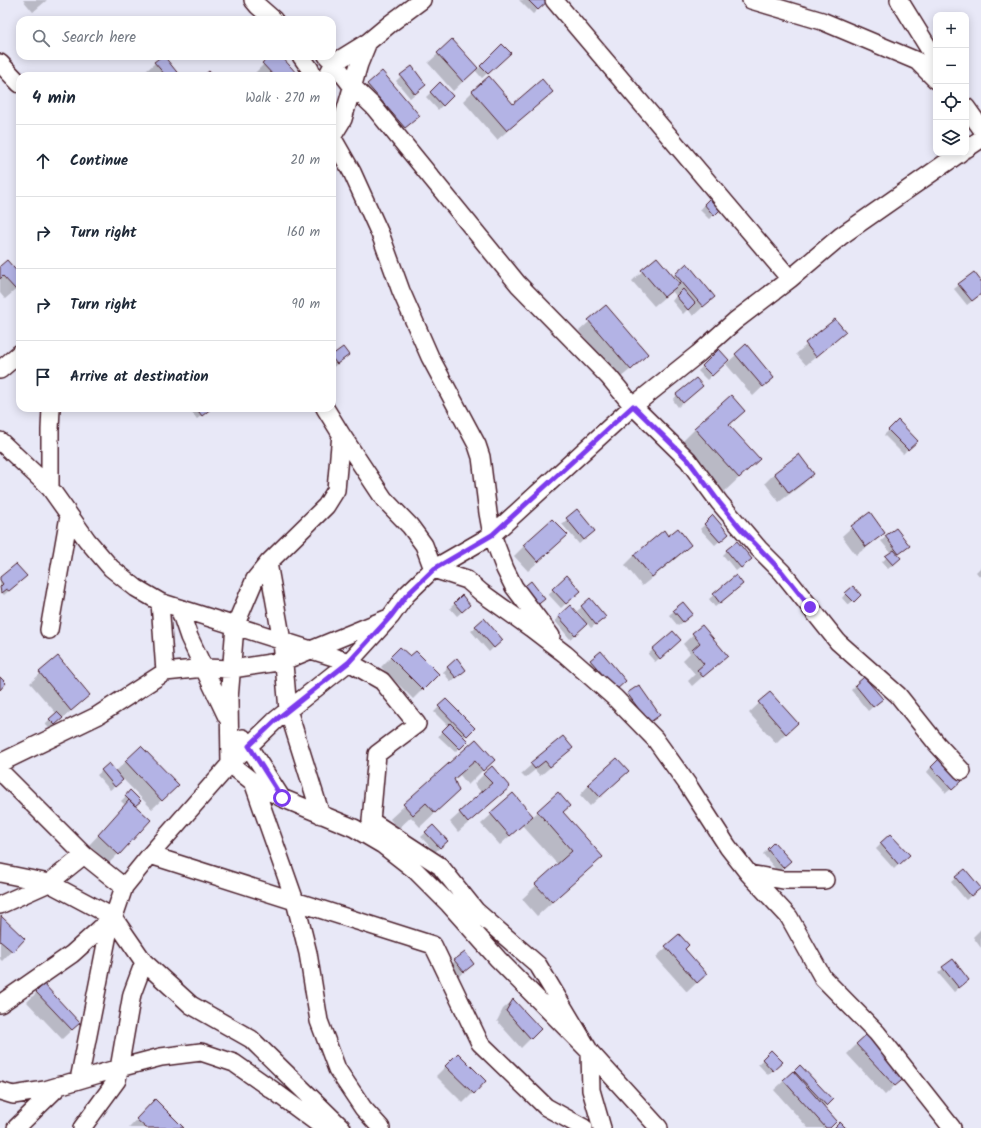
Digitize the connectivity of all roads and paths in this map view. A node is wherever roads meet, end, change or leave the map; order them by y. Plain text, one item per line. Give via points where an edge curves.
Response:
1 (252, 0) edge
2 (404, 0) edge
3 (422, 0) edge
4 (554, 0) edge
5 (751, 0) edge
6 (899, 0) edge
7 (269, 16) edge
8 (390, 23) junction
9 (368, 42) junction
10 (933, 55) edge
11 (304, 60) edge
12 (0, 63) edge
13 (329, 65) edge
14 (311, 72) edge
15 (933, 77) edge
16 (16, 80) edge
17 (352, 86) junction
18 (969, 111) edge
19 (981, 128) edge
20 (336, 130) edge
21 (981, 139) edge
22 (336, 144) edge
23 (969, 147) edge
24 (956, 156) edge
25 (790, 278) junction
26 (16, 356) edge
27 (0, 370) edge
28 (633, 406) junction
29 (51, 412) edge
30 (327, 412) edge
31 (341, 434) junction
32 (0, 441) edge
33 (50, 488) junction
34 (69, 516) junction
35 (492, 535) junction
36 (268, 563) junction
37 (434, 569) junction
38 (160, 602) junction
39 (179, 608) junction
40 (391, 616) junction
41 (235, 626) junction
42 (49, 630) dead end
43 (282, 641) junction
44 (312, 650) junction
45 (565, 654) junction
46 (284, 661) junction
47 (349, 662) junction
48 (204, 668) junction
49 (232, 669) junction
50 (165, 672) junction
51 (288, 710) junction
52 (230, 722) junction
53 (249, 746) junction
54 (0, 763) edge
55 (230, 764) junction
56 (0, 771) edge
57 (962, 771) dead end
58 (253, 782) junction
59 (282, 798) junction
60 (321, 814) junction
61 (84, 855) junction
62 (150, 855) junction
63 (0, 873) edge
64 (748, 874) junction
65 (825, 880) dead end
66 (49, 883) junction
67 (124, 887) junction
68 (296, 901) junction
69 (0, 904) edge
70 (113, 917) junction
71 (144, 962) junction
72 (0, 1004) edge
73 (590, 1052) junction
74 (119, 1068) junction
75 (78, 1080) junction
76 (60, 1085) junction
77 (0, 1091) edge
78 (16, 1128) edge
79 (82, 1128) edge
80 (324, 1128) edge
81 (342, 1128) edge
82 (381, 1128) edge
83 (584, 1128) edge
84 (602, 1128) edge
85 (659, 1128) edge
86 (952, 1128) edge

1 - 7 street
2 - 8 street
3 - 8 street
4 - 25 street
5 - 15 street via 822,21 917,61
6 - 10 street
8 - 9 street
9 - 13 street
9 - 17 street
11 - 14 street
12 - 16 street
13 - 17 street
17 - 20 street via 343,119
17 - 28 street via 373,106 518,284 609,377
18 - 19 street
21 - 23 street
22 - 35 street via 352,172 381,236 401,291 430,357 477,445
24 - 25 street via 841,236
25 - 28 street
26 - 27 street
28 - 35 street
28 - 57 street via 688,460 737,524 782,572 838,642 898,695
29 - 33 street
30 - 31 street
31 - 36 street via 336,490 326,506
31 - 37 street via 384,498 424,545
32 - 33 street
33 - 34 street
34 - 38 street via 111,568 136,588
34 - 42 street
35 - 37 street
35 - 45 street via 514,587
36 - 41 street via 255,579
36 - 43 street
37 - 40 street via 406,596
37 - 45 street via 467,580
38 - 39 street
38 - 50 street
39 - 41 street
39 - 48 street
40 - 44 street
40 - 47 street
41 - 43 street
41 - 49 street
43 - 44 street
43 - 46 street
44 - 46 street
44 - 47 street
45 - 64 street via 615,698 655,739
46 - 49 street
46 - 51 street
47 - 51 street
47 - 73 street via 382,681 417,724 377,754 371,821 440,866 476,911 538,965
48 - 49 street
48 - 50 street
48 - 52 street
49 - 52 street
50 - 54 street via 97,716
51 - 53 street
51 - 60 street
52 - 53 street
52 - 55 street
53 - 55 street
53 - 59 street
55 - 58 street
55 - 62 street
56 - 61 street
58 - 59 street
58 - 68 street
59 - 60 street
60 - 73 street via 354,828 383,845 415,870
61 - 66 street
61 - 67 street
62 - 67 street
62 - 68 street
63 - 66 street
64 - 65 street via 783,880
64 - 86 street via 789,916 823,978 877,1033
66 - 69 street
66 - 70 street
67 - 70 street
68 - 82 street via 319,1021 337,1069 363,1108
68 - 83 street via 433,944 480,1043 546,1107
70 - 71 street
70 - 72 street via 72,954
70 - 75 street
71 - 74 street via 132,994
71 - 81 street via 191,1005 251,1039
73 - 84 street via 591,1090
73 - 85 street
74 - 75 street
74 - 79 street via 117,1080
74 - 80 street via 161,1057 201,1052 234,1063
75 - 76 street
76 - 77 street via 13,1095
76 - 78 street

